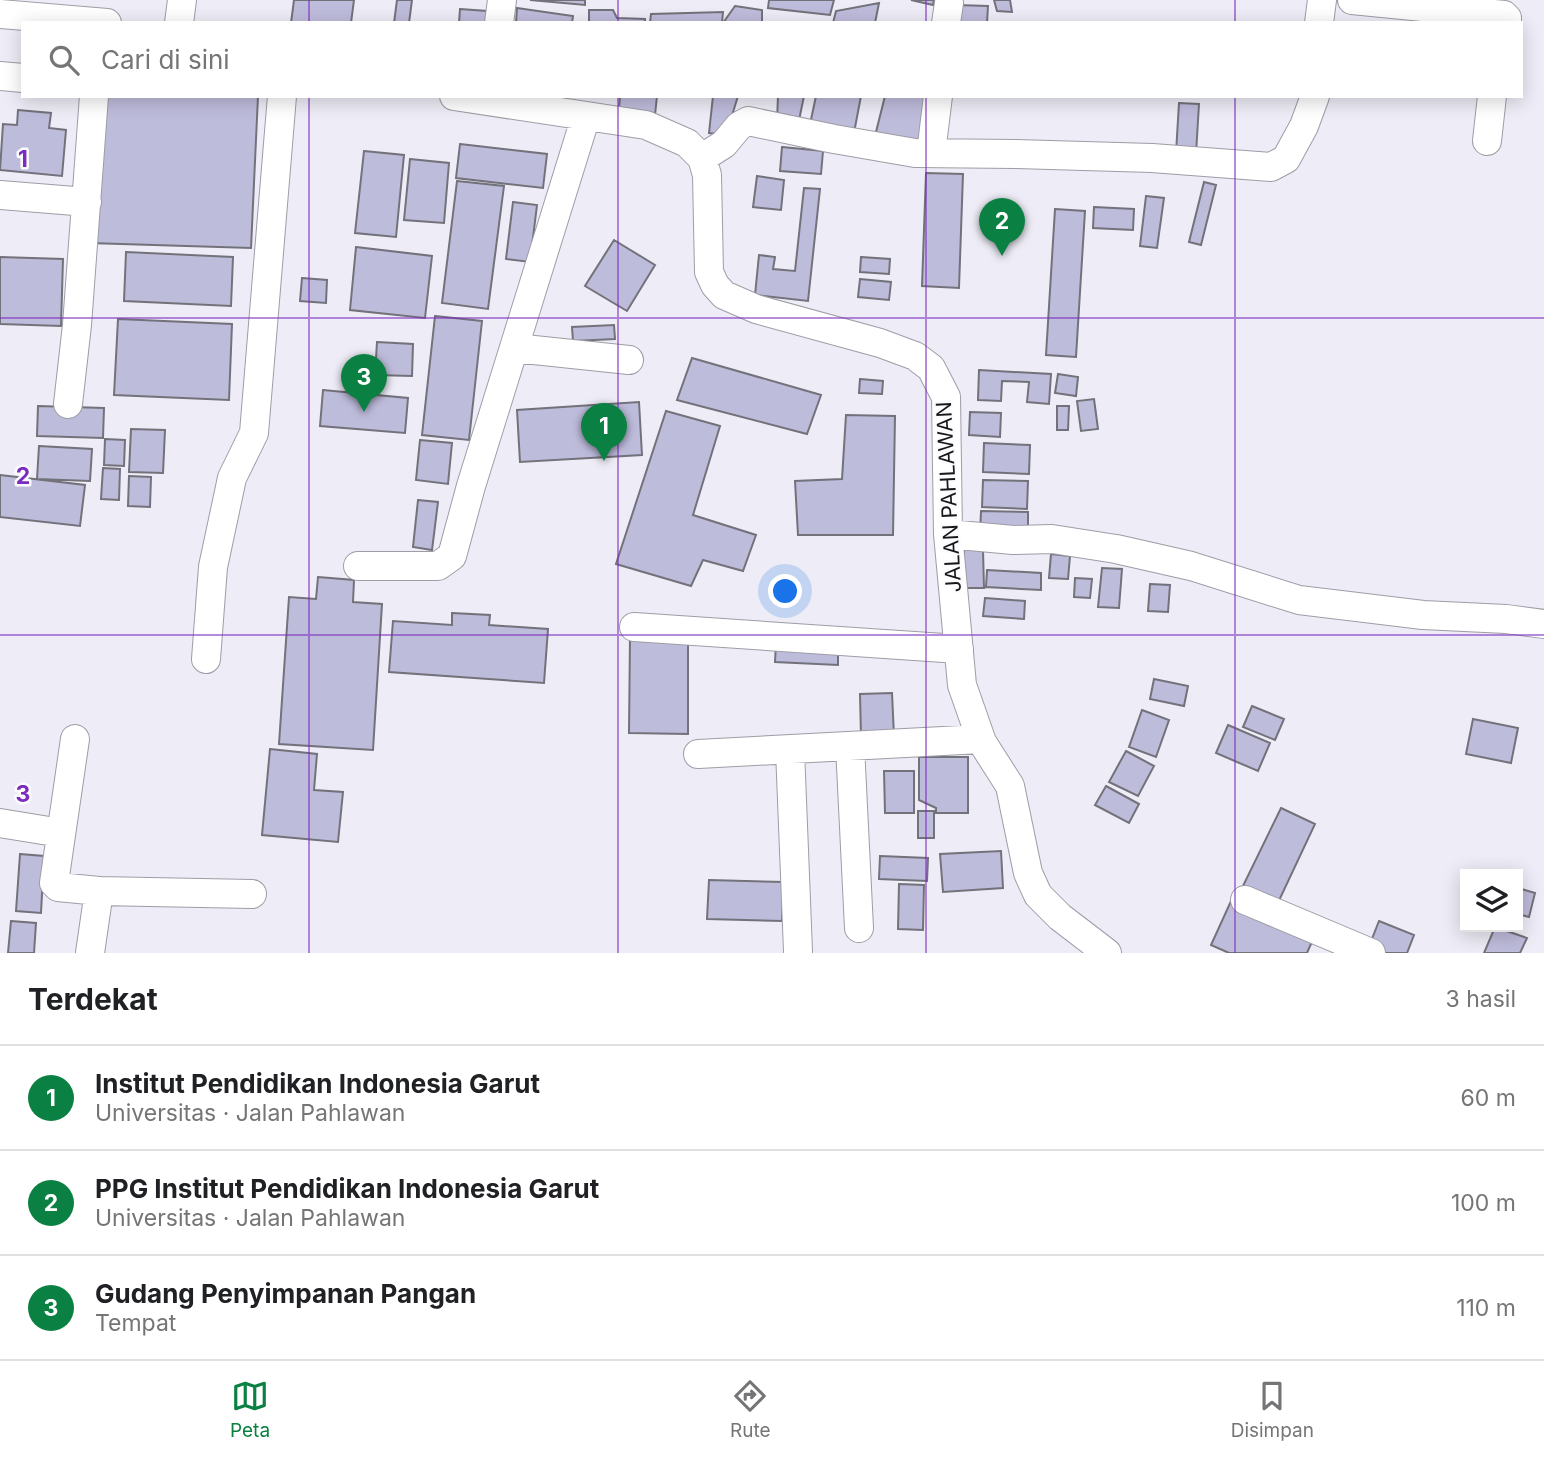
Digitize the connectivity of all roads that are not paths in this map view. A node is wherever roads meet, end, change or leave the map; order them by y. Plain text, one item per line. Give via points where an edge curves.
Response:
1 (182, 0) edge
2 (502, 0) edge
3 (1322, 0) edge
4 (1352, 0) edge
5 (0, 14) edge
6 (89, 21) edge
7 (178, 21) edge
8 (499, 21) edge
9 (1319, 21) edge
10 (1507, 21) edge
11 (0, 76) edge
12 (21, 78) edge
13 (94, 98) edge
14 (282, 98) edge
15 (938, 98) edge
16 (1314, 98) edge
17 (1492, 98) edge
18 (489, 99) edge
19 (586, 116) junction
20 (1488, 141) dead end
21 (931, 153) junction
22 (702, 158) junction
23 (0, 195) edge
24 (87, 202) junction
25 (515, 348) junction
26 (629, 360) dead end
27 (68, 404) dead end
28 (948, 534) junction
29 (358, 566) dead end
30 (1542, 618) edge
31 (634, 627) dead end
32 (959, 649) junction
33 (206, 659) dead end
34 (75, 739) dead end
35 (981, 739) junction
36 (850, 746) junction
37 (789, 750) junction
38 (698, 754) dead end
39 (0, 823) edge
40 (61, 833) junction
41 (99, 891) junction
42 (252, 894) dead end
43 (1245, 900) dead end
44 (859, 928) dead end
45 (798, 951) edge
46 (90, 953) edge
47 (1107, 953) edge
48 (1371, 953) edge

1 - 7 street
2 - 8 street
3 - 9 street
4 - 10 street via 1504,15
5 - 6 street
11 - 12 street
13 - 24 street
14 - 33 street via 254,433 232,478 213,567
15 - 21 street
16 - 21 street via 1286,159 1271,167 1152,158
17 - 20 street
18 - 19 street
19 - 22 street via 646,125 687,143
19 - 25 street
21 - 22 street via 748,121 738,126 724,145
22 - 28 street, JALAN PAHLAWAN via 707,175 709,272 724,295 756,309 880,343 915,356 931,368 946,397
23 - 24 street
24 - 27 street
25 - 26 street
25 - 29 street via 452,556 438,566
28 - 30 street via 1052,538 1116,550 1191,566 1299,600 1423,615
28 - 32 street, JALAN PAHLAWAN
31 - 32 street
32 - 35 street, JALAN PAHLAWAN via 962,685
34 - 40 street
35 - 36 street
35 - 47 street, JALAN PAHLAWAN via 1010,786 1028,873 1038,895
36 - 37 street
36 - 44 street
37 - 38 street
37 - 45 street
39 - 40 street
40 - 41 street via 54,883
41 - 42 street
41 - 46 street
43 - 48 street

